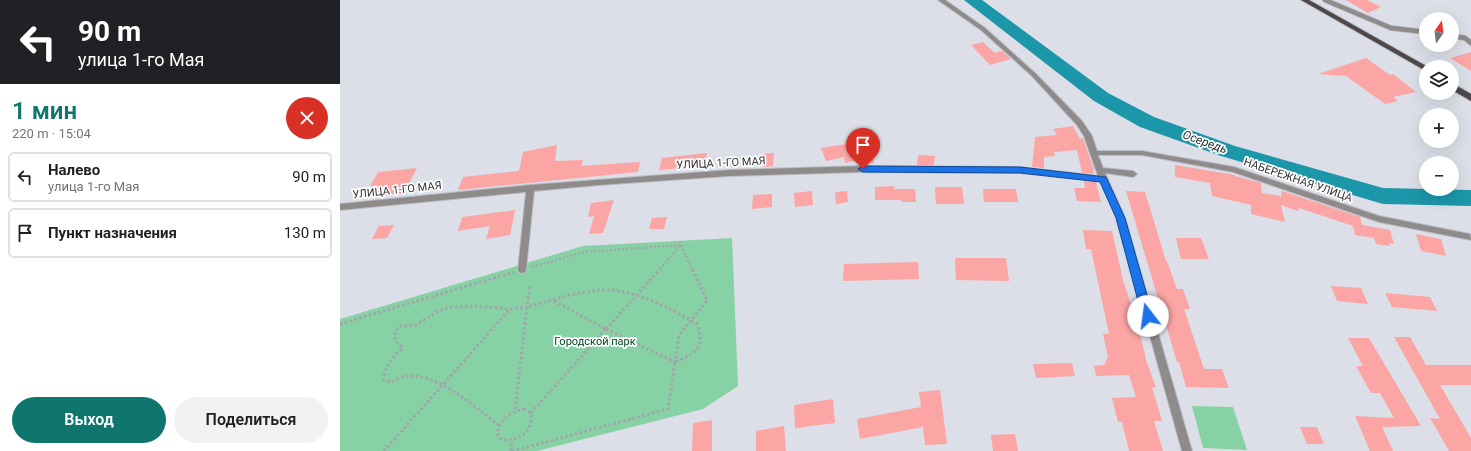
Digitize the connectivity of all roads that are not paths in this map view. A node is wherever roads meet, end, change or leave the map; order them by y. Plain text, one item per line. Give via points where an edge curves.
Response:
1 (941, 0) edge
2 (1304, 0) edge
3 (1325, 0) edge
4 (1419, 31) edge
5 (1459, 37) edge
6 (1471, 43) edge
7 (1419, 65) edge
8 (1459, 90) edge
9 (1471, 98) edge
10 (1094, 153) junction
11 (1102, 174) junction
12 (1133, 174) dead end
13 (530, 188) junction
14 (340, 207) edge
15 (1470, 237) dead end
16 (522, 270) road end
17 (1187, 451) edge

1 - 10 street via 983,29 1034,76 1080,123
2 - 7 main road
3 - 4 lane via 1391,28
5 - 6 lane
8 - 9 main road
10 - 11 street
10 - 15 street, НАБЕРЕЖНАЯ УЛИЦА via 1142,153 1234,170 1379,219
11 - 12 street, УЛИЦА 1-ГО МАЯ
11 - 13 street, УЛИЦА 1-ГО МАЯ via 1020,170 863,169 729,173
11 - 17 street via 1121,218
13 - 14 street, УЛИЦА 1-ГО МАЯ
13 - 16 street

